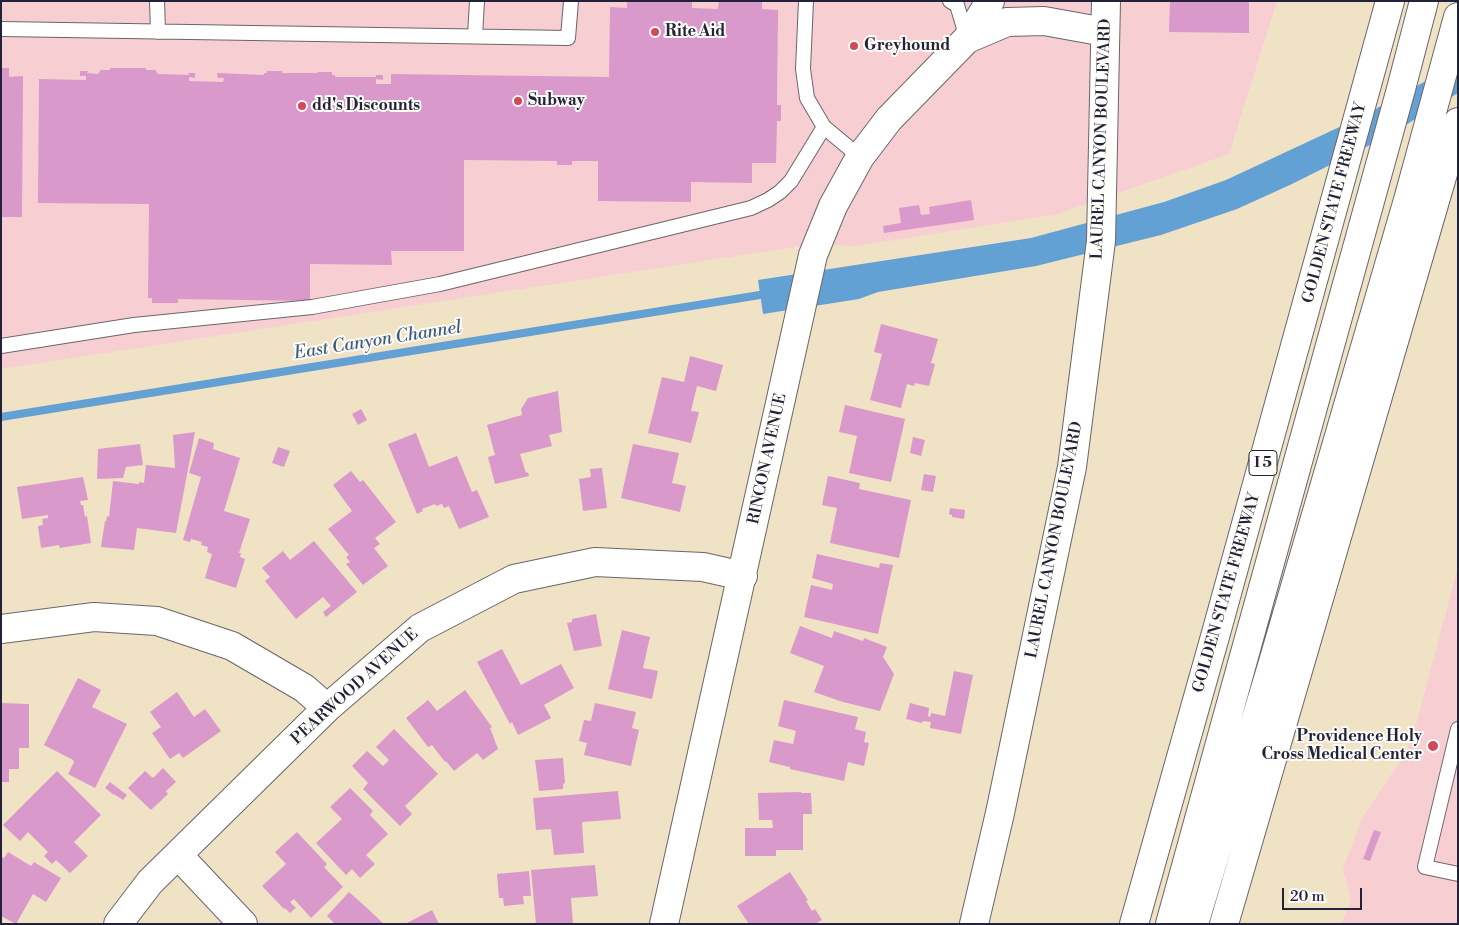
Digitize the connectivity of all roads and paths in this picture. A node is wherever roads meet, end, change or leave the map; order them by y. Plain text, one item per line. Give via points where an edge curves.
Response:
1 (157, 1) edge
2 (477, 1) edge
3 (571, 1) edge
4 (806, 1) edge
5 (950, 1) edge
6 (990, 1) edge
7 (1106, 1) edge
8 (1390, 1) edge
9 (1424, 1) edge
10 (1458, 17) edge
11 (1, 29) edge
12 (158, 32) junction
13 (1105, 32) junction
14 (474, 36) junction
15 (967, 39) junction
16 (1458, 122) edge
17 (824, 128) junction
18 (860, 158) junction
19 (1, 346) edge
20 (743, 576) junction
21 (1, 629) edge
22 (327, 708) junction
23 (1458, 729) edge
24 (178, 856) junction
25 (1458, 874) edge
26 (118, 924) edge
27 (243, 924) edge
28 (664, 924) edge
29 (974, 924) edge
30 (1134, 924) edge
31 (1170, 924) edge
32 (1194, 924) edge
33 (1224, 924) edge

1 - 12 lane
2 - 14 lane
3 - 14 lane via 568,38
4 - 17 lane via 803,69 807,98
5 - 15 lane via 957,6
6 - 15 main road, RINCON AVENUE
7 - 13 main road, LAUREL CANYON BOULEVARD
8 - 30 main road, GOLDEN STATE FREEWAY / I 5
9 - 31 main road
10 - 32 main road via 1277,651
11 - 12 lane
12 - 14 lane
13 - 15 main road, RINCON AVENUE via 1044,21 1007,22
13 - 29 main road, LAUREL CANYON BOULEVARD via 1101,241 1072,467
15 - 18 main road, RINCON AVENUE via 889,119
16 - 33 main road
17 - 18 lane
17 - 19 lane via 791,181 780,192 751,208 440,284 312,308 134,325
18 - 20 main road, RINCON AVENUE via 833,206 813,255
20 - 22 main road, PEARWOOD AVENUE via 703,567 595,562 514,579 420,628
20 - 28 main road, RINCON AVENUE
21 - 22 main road via 94,617 157,621 232,646 304,688
22 - 24 main road, PEARWOOD AVENUE
23 - 25 lane via 1425,867
24 - 26 main road, PEARWOOD AVENUE via 150,882
24 - 27 main road

